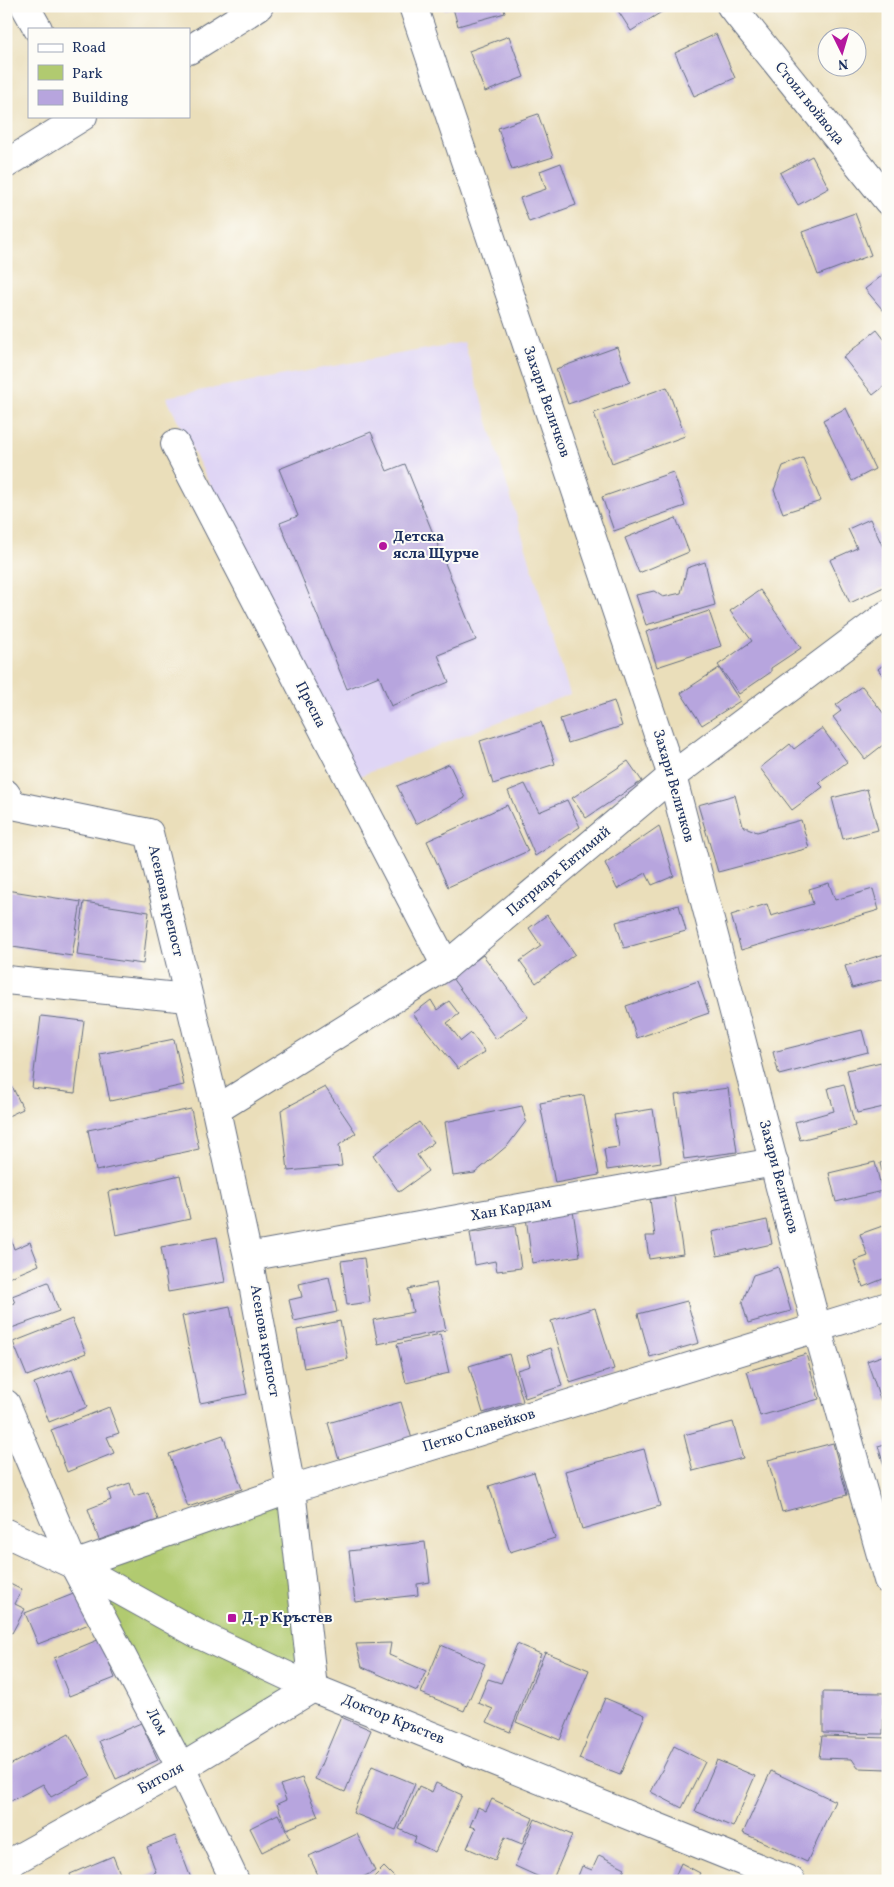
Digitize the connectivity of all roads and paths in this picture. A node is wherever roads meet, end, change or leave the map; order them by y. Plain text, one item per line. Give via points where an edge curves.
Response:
1 (25, 6) edge
2 (259, 6) edge
3 (413, 6) edge
4 (737, 8) edge
5 (37, 28) edge
6 (190, 49) edge
7 (80, 118) edge
8 (6, 164) edge
9 (888, 201) edge
10 (175, 444) dead end
11 (888, 614) edge
12 (672, 776) junction
13 (6, 794) edge
14 (446, 966) junction
15 (6, 980) edge
16 (188, 998) junction
17 (216, 1110) junction
18 (774, 1162) junction
19 (248, 1257) junction
20 (888, 1306) edge
21 (817, 1328) junction
22 (6, 1404) edge
23 (291, 1489) junction
24 (6, 1533) edge
25 (74, 1565) junction
26 (888, 1580) edge
27 (313, 1688) junction
28 (181, 1768) junction
29 (6, 1865) edge
30 (781, 1879) edge
31 (235, 1881) edge

1 - 5 street
2 - 6 street
3 - 12 street, Захари Величков
4 - 9 street, Стоил войвода
7 - 8 street
10 - 14 street, Преспа
11 - 12 street, Патриарх Евтимий
12 - 14 street, Патриарх Евтимий
12 - 18 street, Захари Величков
13 - 16 street, Асенова крепост via 13,805 149,833
14 - 17 street, Патриарх Евтимий
15 - 16 street
16 - 17 street, Асенова крепост
17 - 19 street, Асенова крепост
18 - 19 street, Хан Кардам
18 - 21 street, Захари Величков
19 - 23 street, Асенова крепост
20 - 21 street, Петко Славейков
21 - 23 street, Петко Славейков
21 - 26 street, Захари Величков
22 - 25 street, Лом
23 - 25 street, Петко Славейков
23 - 27 street, Асенова крепост
24 - 25 street, Доктор Кръстев
25 - 27 street, Доктор Кръстев via 198,1634
25 - 28 street, Лом
27 - 28 street, Битоля
27 - 30 street, Доктор Кръстев
28 - 29 street, Битоля
28 - 31 street, Лом

